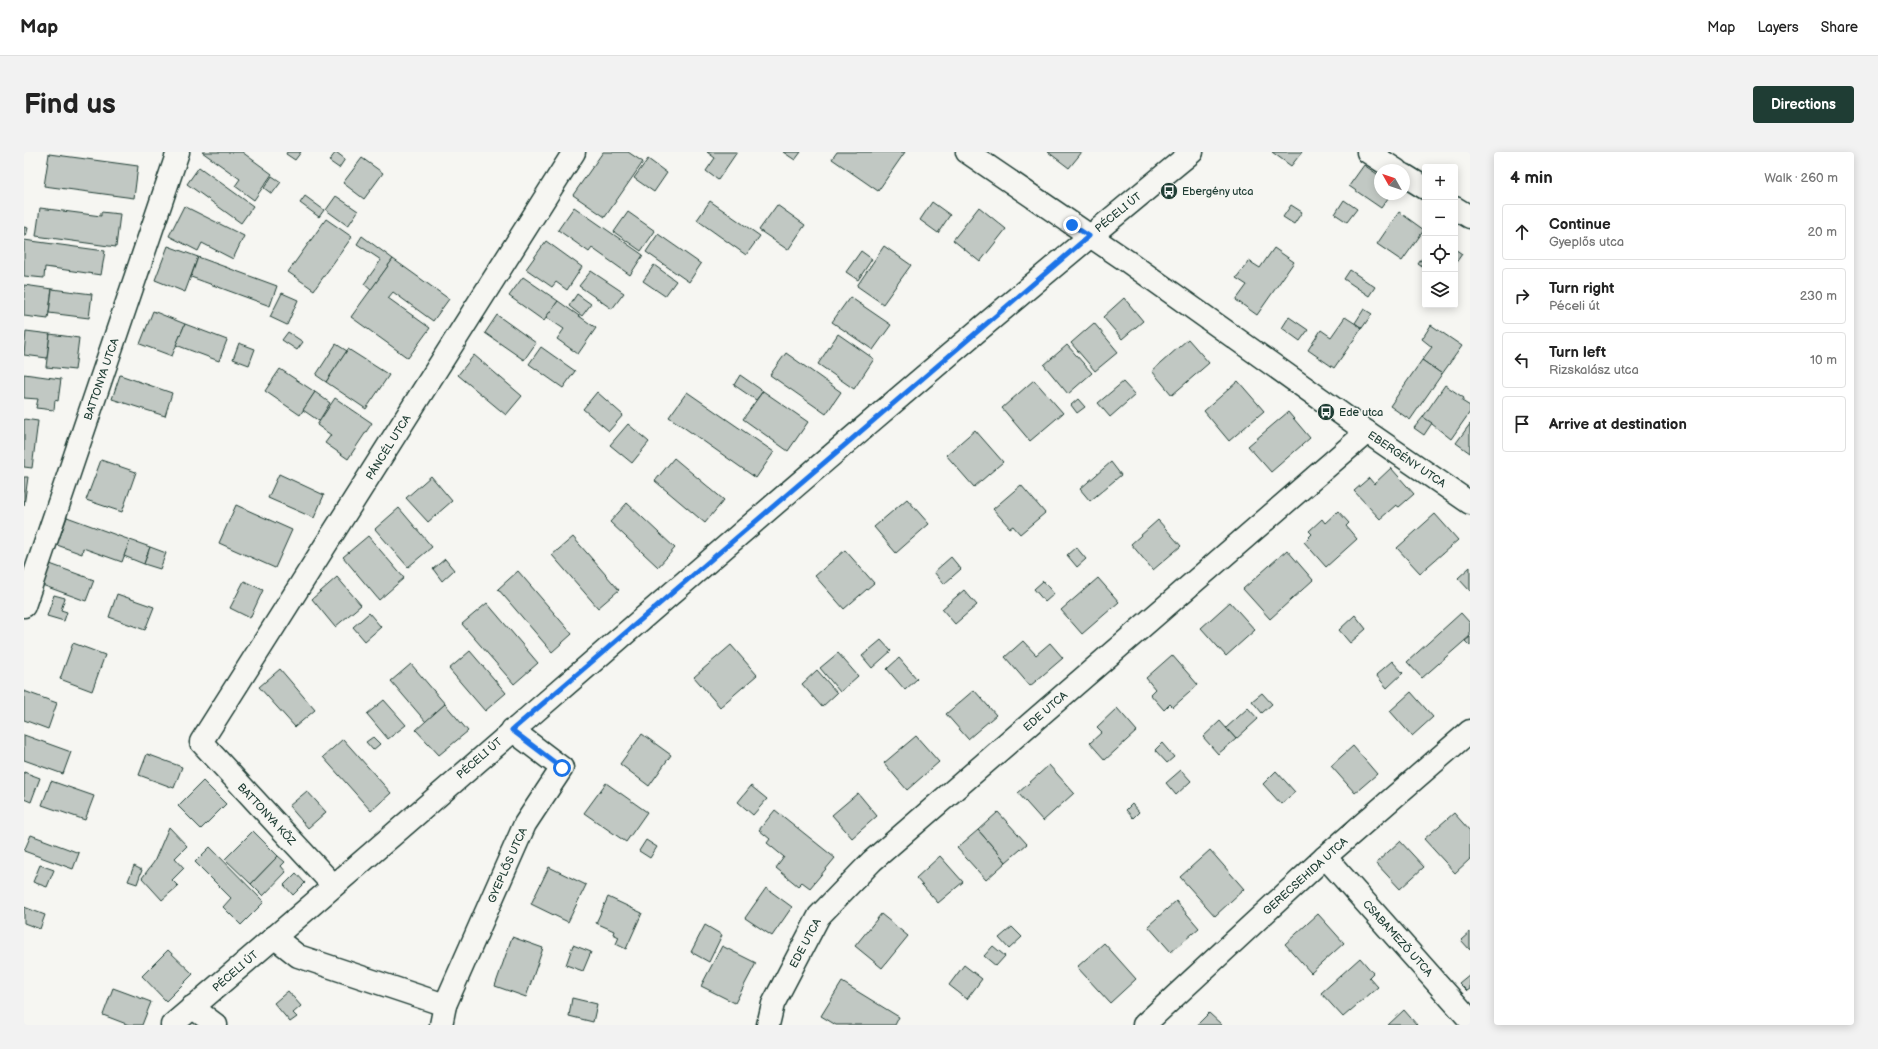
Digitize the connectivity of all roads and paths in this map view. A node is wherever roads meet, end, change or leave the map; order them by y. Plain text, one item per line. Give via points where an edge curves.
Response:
1 (178, 152) edge
2 (574, 152) edge
3 (967, 152) edge
4 (1192, 152) edge
5 (1368, 152) edge
6 (1387, 164) edge
7 (1410, 179) edge
8 (1422, 186) edge
9 (1458, 210) edge
10 (1470, 217) edge
11 (1089, 236) junction
12 (1367, 432) junction
13 (1470, 503) edge
14 (24, 606) edge
15 (512, 730) junction
16 (1470, 732) edge
17 (201, 742) joint
18 (1325, 857) junction
19 (333, 885) junction
20 (274, 937) junction
21 (192, 1007) junction
22 (443, 1015) edge
23 (1470, 1020) edge
24 (172, 1025) edge
25 (216, 1025) edge
26 (768, 1025) edge
27 (1144, 1025) edge

1 - 14 street, BATTONYA UTCA
2 - 17 street, PÁNCÉL UTCA
3 - 11 street, EBERGÉNY UTCA
4 - 11 street, PÉCELI ÚT
5 - 6 street
7 - 8 street
9 - 10 street
11 - 12 street, EBERGÉNY UTCA
11 - 15 street, PÉCELI ÚT
12 - 13 street, EBERGÉNY UTCA
12 - 26 street, EDE UTCA via 872,861 819,916 773,1004
15 - 19 street, PÉCELI ÚT
15 - 22 street, GYEPLŐS UTCA via 562,768 525,824
16 - 18 street, GERECSEHIDA UTCA
17 - 19 street, BATTONYA KÖZ
18 - 23 street, CSABAMEZŐ UTCA
18 - 27 street, GERECSEHIDA UTCA
19 - 20 street, PÉCELI ÚT
20 - 21 street, PÉCELI ÚT
20 - 22 street via 298,956
21 - 24 street, PÉCELI ÚT
21 - 25 street

